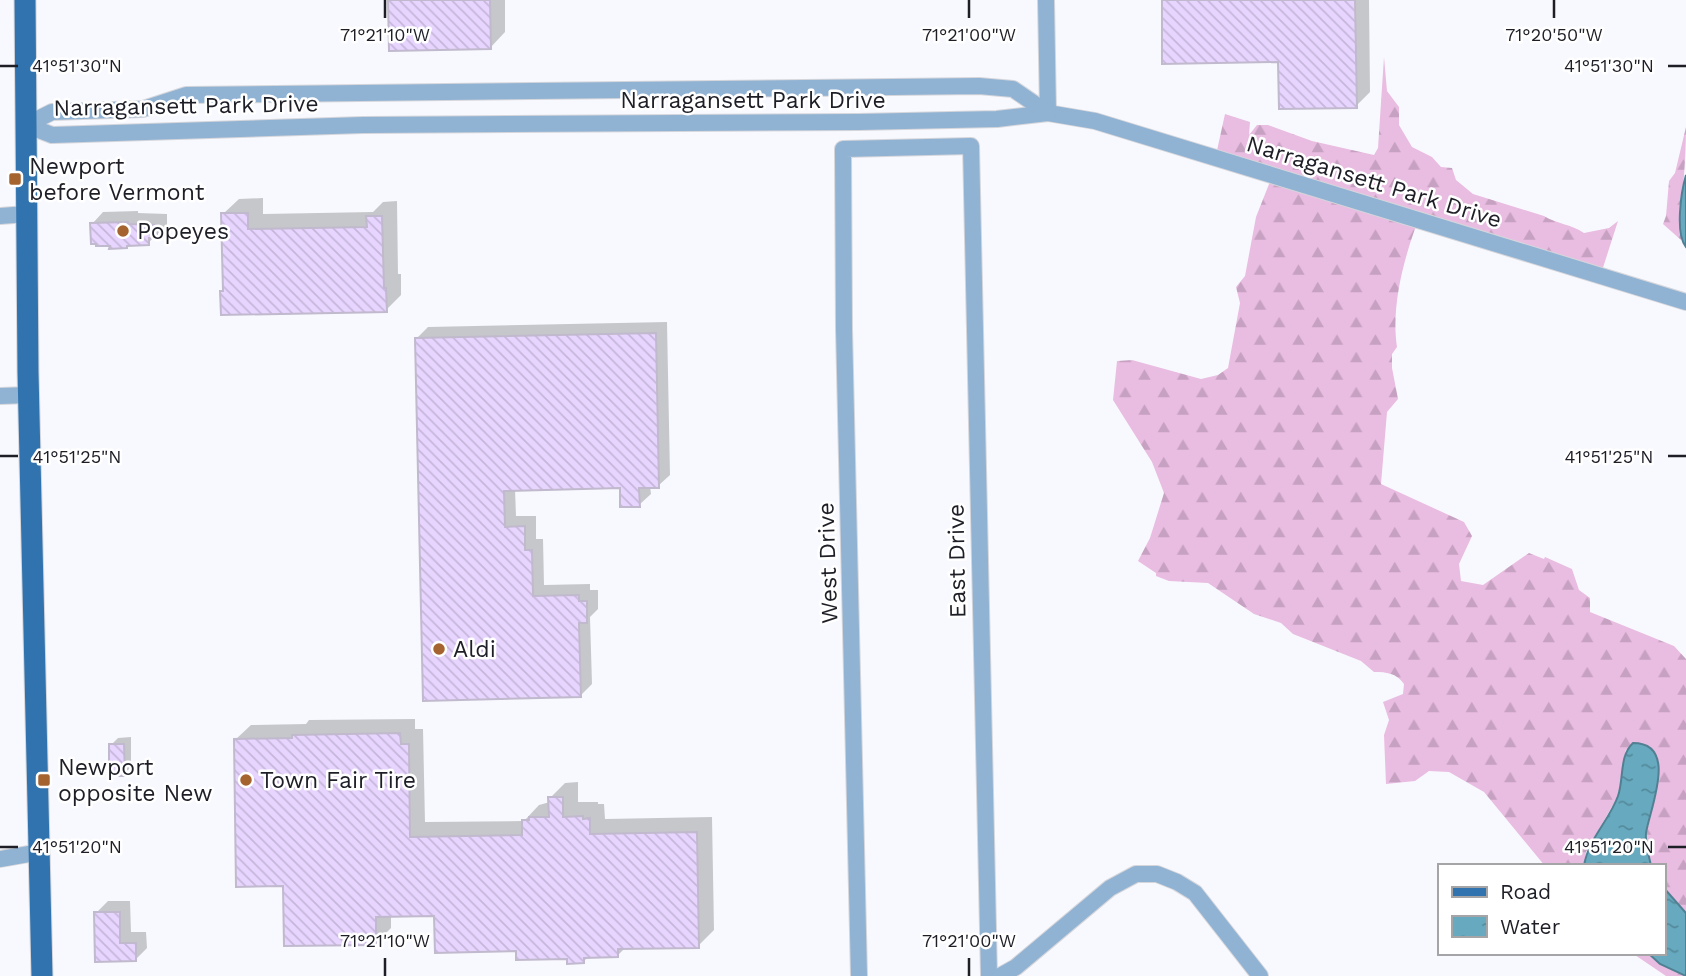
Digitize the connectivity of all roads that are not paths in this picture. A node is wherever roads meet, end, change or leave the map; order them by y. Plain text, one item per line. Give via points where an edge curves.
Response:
1 (25, 0) edge
2 (1046, 0) edge
3 (1048, 113) junction
4 (26, 125) junction
5 (971, 146) joint
6 (27, 214) junction
7 (0, 216) edge
8 (1686, 302) edge
9 (29, 395) junction
10 (0, 396) edge
11 (40, 852) junction
12 (0, 859) edge
13 (41, 976) edge
14 (859, 976) edge
15 (989, 976) edge
16 (1000, 976) edge
17 (1260, 976) edge

1 - 4 main road
2 - 3 street
3 - 4 street, Narragansett Park Drive via 914,121 363,125 52,135
3 - 4 street, Narragansett Park Drive via 1013,89 979,86 232,94 186,95 143,109 52,112
3 - 8 street, Narragansett Park Drive via 1095,121
4 - 6 main road
5 - 14 street, West Drive via 843,149
5 - 15 street, East Drive
6 - 7 street
6 - 9 main road
9 - 10 street
9 - 11 main road
11 - 12 street
11 - 13 main road
16 - 17 street via 1110,888 1136,874 1157,874 1195,893

